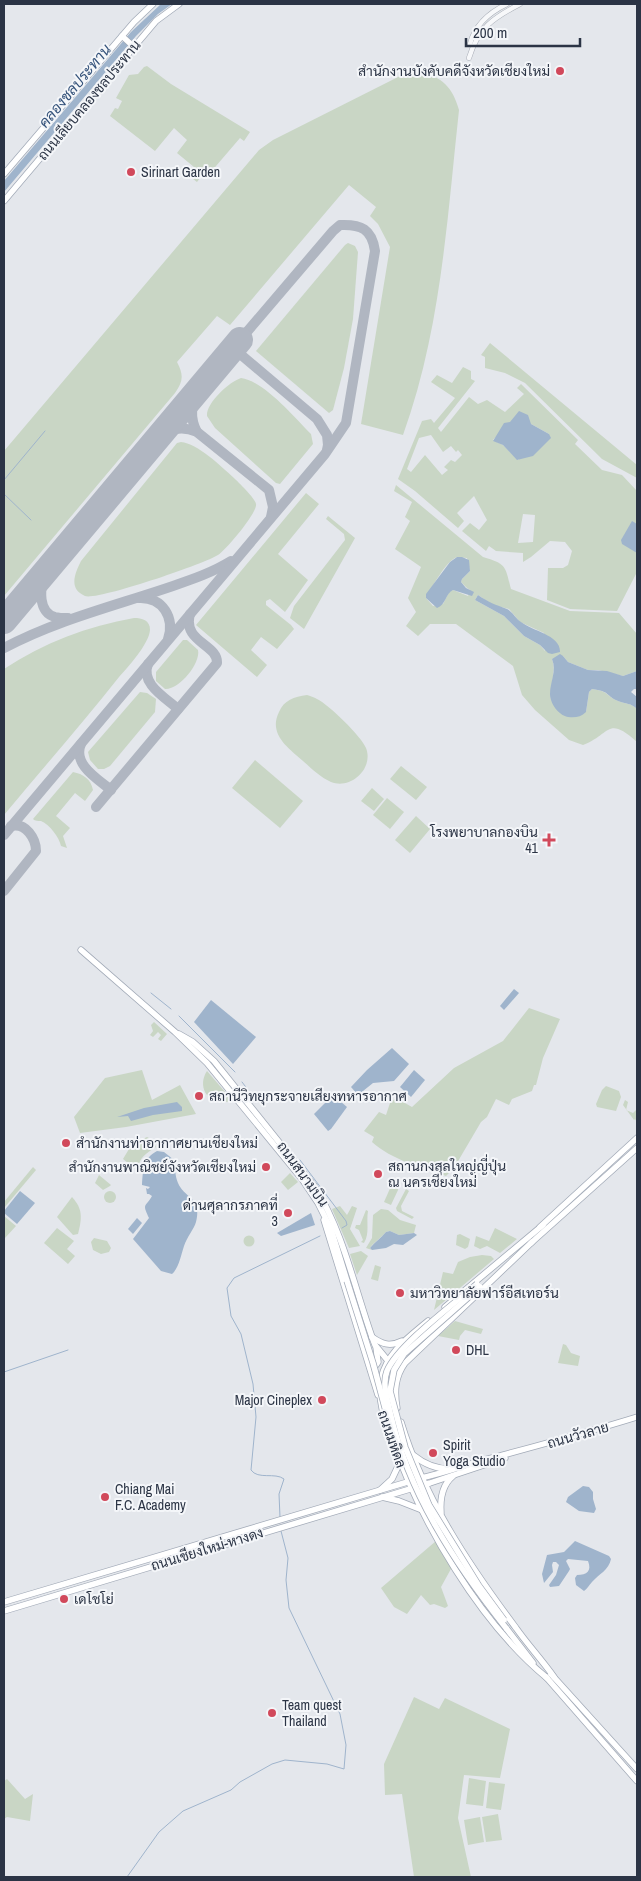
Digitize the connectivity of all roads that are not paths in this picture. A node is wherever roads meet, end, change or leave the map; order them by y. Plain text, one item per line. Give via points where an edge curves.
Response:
1 (153, 4) edge
2 (179, 4) edge
3 (507, 4) edge
4 (520, 4) edge
5 (490, 14) junction
6 (493, 20) junction
7 (123, 36) junction
8 (133, 45) junction
9 (4, 174) edge
10 (4, 201) edge
11 (81, 950) dead end
12 (175, 1032) junction
13 (637, 1138) edge
14 (637, 1148) edge
15 (323, 1213) junction
16 (543, 1225) junction
17 (532, 1242) junction
18 (479, 1286) junction
19 (418, 1330) junction
20 (372, 1337) junction
21 (408, 1338) junction
22 (427, 1342) junction
23 (375, 1345) junction
24 (388, 1360) junction
25 (368, 1364) junction
26 (399, 1373) junction
27 (382, 1376) junction
28 (380, 1404) junction
29 (637, 1417) edge
30 (396, 1438) junction
31 (411, 1454) junction
32 (400, 1462) junction
33 (456, 1472) junction
34 (421, 1478) junction
35 (424, 1484) junction
36 (409, 1485) junction
37 (380, 1494) junction
38 (422, 1510) junction
39 (441, 1516) junction
40 (277, 1525) junction
41 (455, 1539) junction
42 (442, 1546) junction
43 (151, 1558) junction
44 (154, 1565) junction
45 (4, 1602) edge
46 (4, 1611) edge
47 (507, 1627) junction
48 (554, 1677) junction
49 (547, 1678) junction
50 (637, 1769) edge
51 (637, 1780) edge

1 - 7 main road, ถนนเลียบคลองชลประทาน
2 - 8 main road, ถนนเลียบคลองชลประทาน
3 - 5 street
4 - 6 street
5 - 6 street
5 - 6 street via 474,32 468,58 480,32
7 - 8 main road
7 - 9 main road, ถนนเลียบคลองชลประทาน
8 - 10 main road, ถนนเลียบคลองชลประทาน
11 - 12 main road, ถนนสนามบิน
12 - 15 main road, ถนนสนามบิน via 221,1078 302,1179
12 - 20 main road, ถนนสนามบิน via 193,1042 214,1061 315,1187 336,1227
13 - 16 main road, ถนนมหิดล
14 - 17 main road, ถนนมหิดล
15 - 25 main road, ถนนสนามบิน
15 - 30 main road, ถนนสนามบิน, bridge via 332,1232
16 - 18 main road, ถนนมหิดล
16 - 19 main road, ถนนมหิดล
17 - 18 main road, ถนนมหิดล
17 - 22 main road, ถนนมหิดล
18 - 30 main road, ถนนมหิดล, bridge via 406,1346 390,1366 384,1389
18 - 47 main road, ถนนมหิดล, bridge via 404,1354 394,1370 390,1390 405,1447 430,1505
19 - 21 main road, ถนนมหิดล
19 - 22 main road via 420,1340
20 - 21 main road via 389,1345
20 - 23 main road, ถนนสนามบิน
21 - 24 main road, ถนนมหิดล
22 - 26 main road, ถนนมหิดล
23 - 24 main road, ถนนสนามบิน
23 - 25 main road via 378,1362 374,1366
24 - 26 main road, ถนนสนามบิน
24 - 27 main road, ถนนมหิดล
25 - 27 main road
25 - 28 main road, ถนนสนามบิน
26 - 27 main road via 392,1377
26 - 31 main road, ถนนมหิดล via 396,1407
27 - 28 main road, ถนนมหิดล
28 - 32 main road, ถนนมหิดล
29 - 33 main road, ถนนวัวลาย
30 - 47 main road, ถนนมหิดล, bridge via 421,1498 441,1535 476,1589
31 - 33 main road via 436,1468
31 - 34 main road, ถนนมหิดล
32 - 36 main road, ถนนมหิดล
32 - 37 main road
33 - 34 main road, ถนนวัวลาย
33 - 35 main road, ถนนวัวลาย
33 - 39 main road via 443,1491
34 - 35 main road, ถนนมหิดล
34 - 36 main road, ถนนวัวลาย
35 - 36 main road, ถนนวัวลาย
35 - 39 main road, ถนนมหิดล
36 - 37 main road, ถนนเชียงใหม่-หางดง
36 - 38 main road, ถนนมหิดล
37 - 38 main road
37 - 40 main road, ถนนเชียงใหม่-หางดง via 287,1525
37 - 40 main road, ถนนเชียงใหม่-หางดง via 285,1518
38 - 42 main road, ถนนมหิดล
39 - 41 main road, ถนนมหิดล
40 - 43 main road, ถนนเชียงใหม่-หางดง
40 - 44 main road, ถนนเชียงใหม่-หางดง
41 - 42 main road via 445,1538
41 - 48 main road, ถนนมหิดล via 505,1614
42 - 49 main road, ถนนมหิดล via 481,1606 527,1661
43 - 44 main road
43 - 45 main road, ถนนเชียงใหม่-หางดง
44 - 46 main road, ถนนเชียงใหม่-หางดง
47 - 48 main road, ถนนมหิดล
47 - 49 main road, ถนนมหิดล
48 - 50 main road, ถนนมหิดล
49 - 51 main road, ถนนมหิดล

